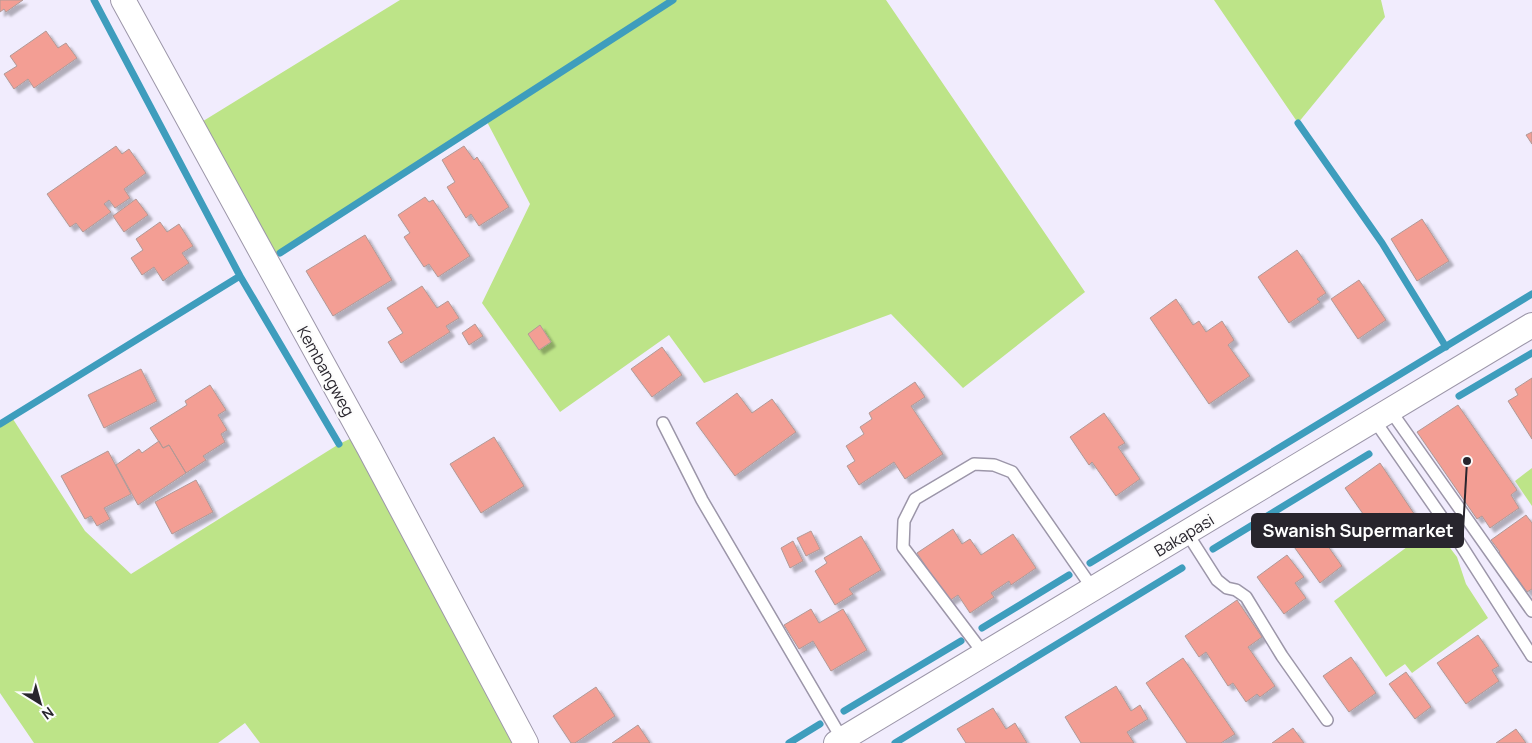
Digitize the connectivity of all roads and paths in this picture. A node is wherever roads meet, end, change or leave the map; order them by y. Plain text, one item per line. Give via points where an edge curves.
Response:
1 (123, 0) edge
2 (1532, 325) edge
3 (1382, 416) junction
4 (663, 423) dead end
5 (1187, 533) junction
6 (1093, 589) junction
7 (1532, 611) edge
8 (984, 654) junction
9 (1532, 656) edge
10 (1327, 720) dead end
11 (839, 741) edge
12 (526, 743) edge

1 - 12 street, Kembangweg via 369,448
2 - 3 street, Bakapasi
3 - 5 street, Bakapasi
3 - 7 lane
3 - 9 lane
4 - 11 lane via 702,500
5 - 6 street, Bakapasi
5 - 10 lane via 1222,585 1246,597
6 - 8 street, Bakapasi
6 - 8 lane via 1012,472 994,465 974,464 916,499 904,521 903,547
8 - 11 street, Bakapasi

